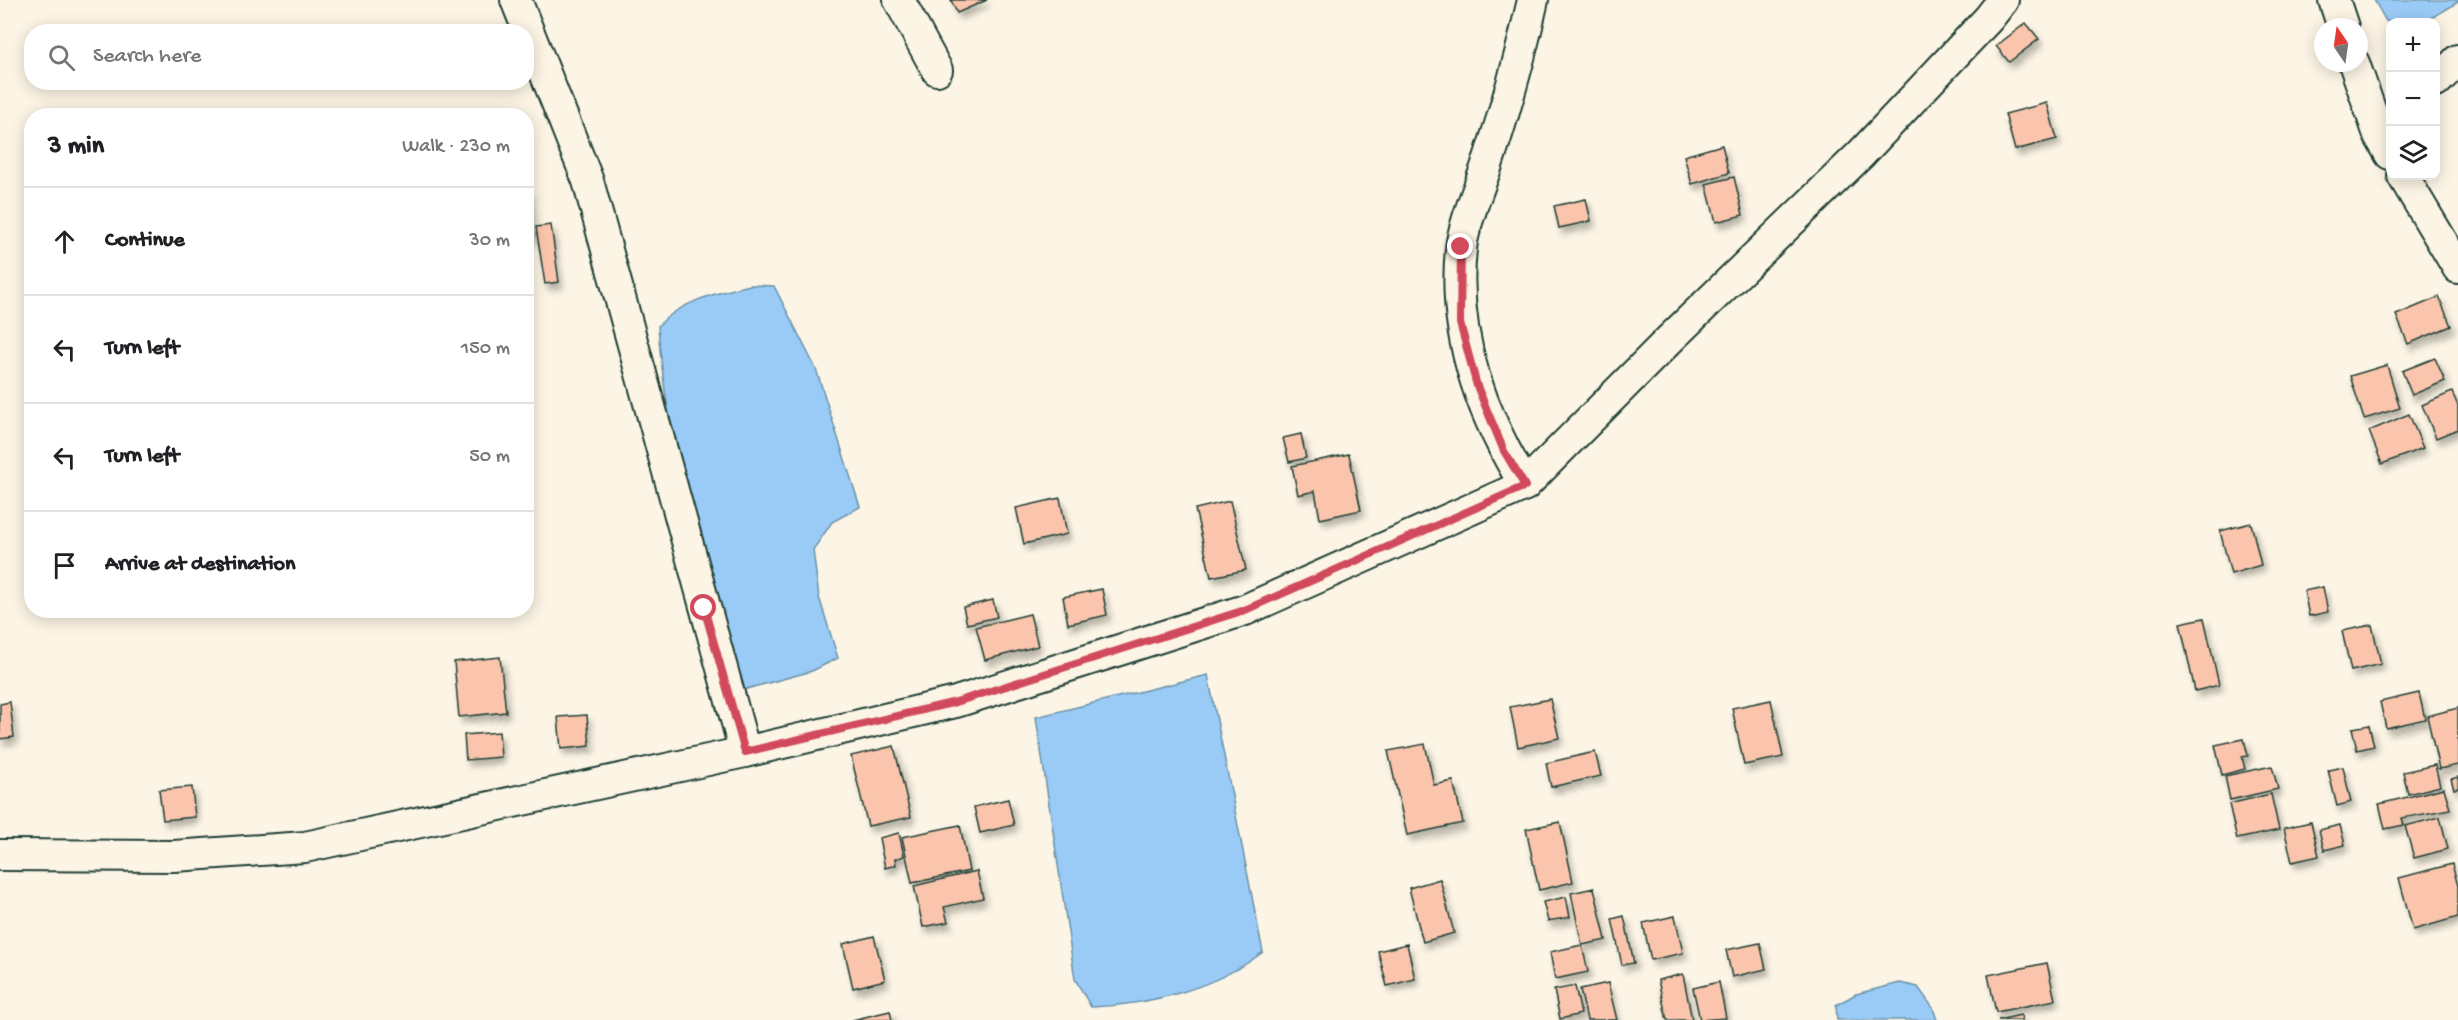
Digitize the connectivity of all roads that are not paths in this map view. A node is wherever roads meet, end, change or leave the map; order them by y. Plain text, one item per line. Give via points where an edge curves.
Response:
1 (516, 0) edge
2 (899, 0) edge
3 (1533, 0) edge
4 (2002, 0) edge
5 (2334, 0) edge
6 (2340, 18) edge
7 (526, 24) edge
8 (534, 45) edge
9 (2458, 60) edge
10 (937, 70) dead end
11 (2358, 72) edge
12 (2440, 78) edge
13 (2386, 136) edge
14 (2405, 180) edge
15 (2458, 268) edge
16 (1525, 486) junction
17 (745, 752) junction
18 (0, 855) edge

1 - 7 street
2 - 10 street
3 - 16 street via 1517,74 1461,247 1460,323 1477,386 1504,451
4 - 16 street via 1860,155
5 - 6 street
8 - 17 street via 588,181
9 - 12 street
11 - 13 street
14 - 15 street
16 - 17 street via 1245,610 956,702
17 - 18 street via 305,847 174,855

